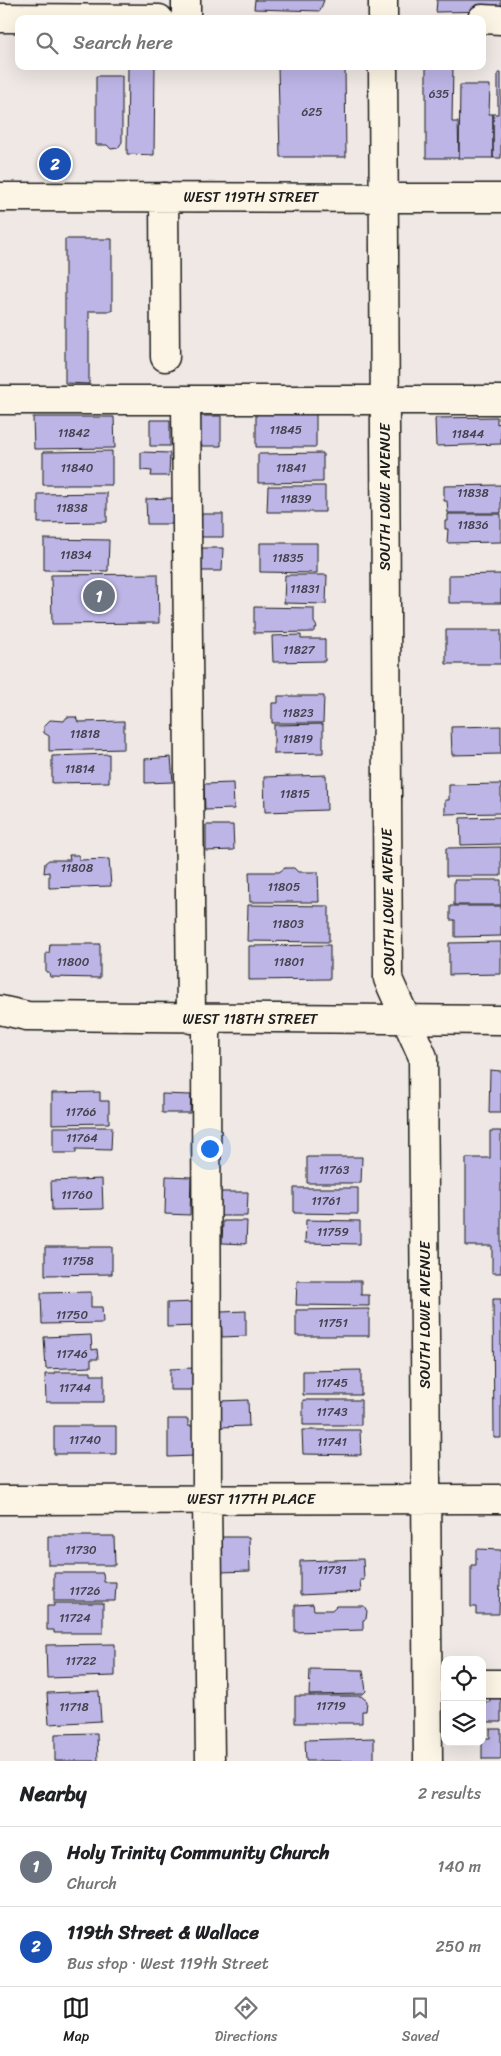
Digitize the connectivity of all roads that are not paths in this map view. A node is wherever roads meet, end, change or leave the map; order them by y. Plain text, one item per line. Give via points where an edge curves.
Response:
1 (186, 0) edge
2 (383, 0) edge
3 (186, 15) edge
4 (383, 15) edge
5 (0, 18) edge
6 (15, 18) edge
7 (486, 20) edge
8 (501, 20) edge
9 (383, 70) edge
10 (0, 197) edge
11 (164, 197) junction
12 (384, 198) junction
13 (501, 198) edge
14 (165, 357) dead end
15 (0, 400) edge
16 (186, 400) junction
17 (385, 400) junction
18 (501, 400) edge
19 (0, 1010) edge
20 (199, 1019) junction
21 (406, 1020) junction
22 (501, 1020) edge
23 (426, 1498) junction
24 (501, 1498) edge
25 (207, 1499) junction
26 (0, 1500) edge
27 (436, 1684) edge
28 (486, 1684) edge
29 (501, 1684) edge
30 (210, 1761) edge
31 (428, 1761) edge

1 - 3 street
2 - 4 street
5 - 6 street
7 - 8 street
9 - 12 street, SOUTH LOWE AVENUE
10 - 11 street, WEST 119TH STREET
11 - 12 street, WEST 119TH STREET
11 - 14 street
12 - 13 street, WEST 119TH STREET
12 - 17 street, SOUTH LOWE AVENUE
15 - 16 street
16 - 17 street
16 - 20 street
17 - 18 street
17 - 21 street, SOUTH LOWE AVENUE via 388,978
19 - 20 street, WEST 118TH STREET via 27,1016
20 - 21 street, WEST 118TH STREET
20 - 25 street
21 - 22 street, WEST 118TH STREET
21 - 23 street, SOUTH LOWE AVENUE via 423,1057
23 - 24 street, WEST 117TH PLACE
23 - 25 street, WEST 117TH PLACE
23 - 27 street, SOUTH LOWE AVENUE
25 - 26 street, WEST 117TH PLACE
25 - 30 street
27 - 31 street, SOUTH LOWE AVENUE
28 - 29 street

